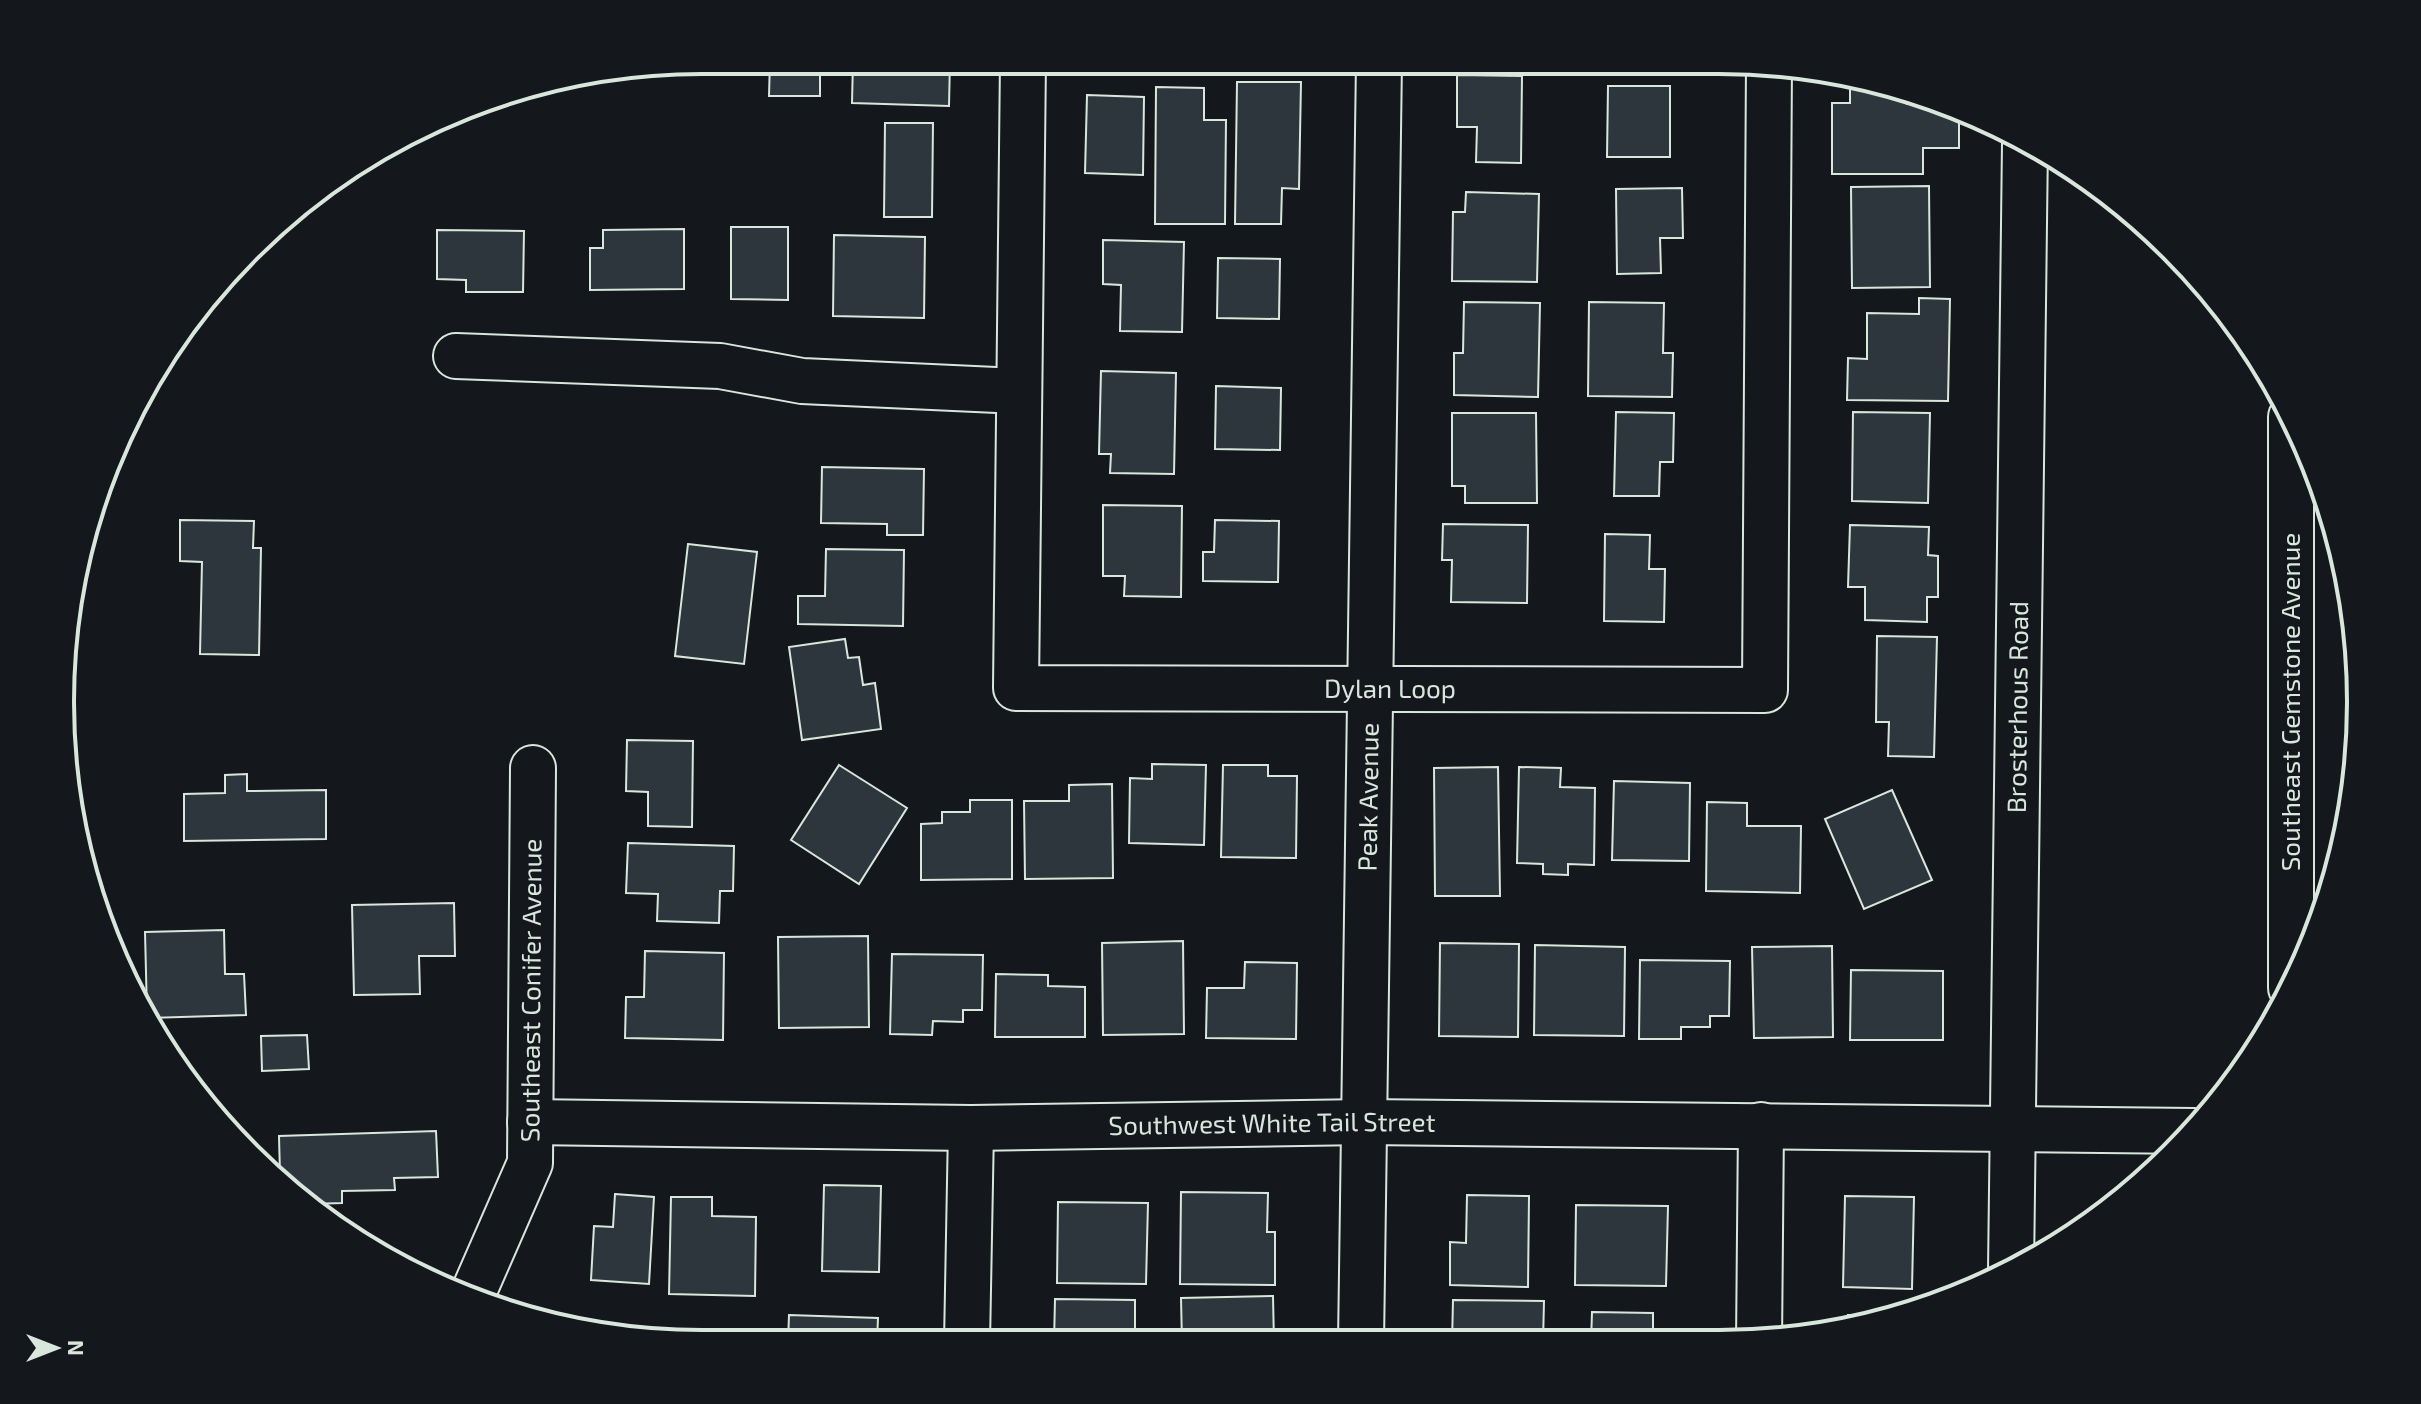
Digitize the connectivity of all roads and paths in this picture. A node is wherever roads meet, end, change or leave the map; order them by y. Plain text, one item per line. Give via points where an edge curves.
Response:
1 (1023, 74) edge
2 (1379, 74) edge
3 (1769, 76) edge
4 (2025, 154) edge
5 (456, 356) dead end
6 (1019, 391) junction
7 (2291, 444) edge
8 (1371, 690) junction
9 (533, 768) dead end
10 (2291, 960) edge
11 (530, 1122) junction
12 (1365, 1122) junction
13 (1761, 1125) junction
14 (971, 1128) junction
15 (2013, 1129) junction
16 (2177, 1131) edge
17 (2011, 1258) edge
18 (476, 1287) edge
19 (1759, 1329) edge
20 (967, 1330) edge
21 (1361, 1330) edge

1 - 6 street, Dylan Loop
2 - 8 street, Peak Avenue
3 - 8 street, Dylan Loop via 1765,690
4 - 15 street, Brosterhous Road
5 - 6 street via 720,366 802,381
6 - 8 street, Dylan Loop via 1016,688
7 - 10 street, Southeast Gemstone Avenue
8 - 12 street, Peak Avenue
9 - 11 street, Southeast Conifer Avenue
11 - 14 street, Southwest White Tail Street
11 - 18 street, Southeast Conifer Avenue via 530,1163
12 - 13 street, Southwest White Tail Street
12 - 14 street, Southwest White Tail Street
12 - 21 street, Peak Avenue
13 - 15 street, Southwest White Tail Street
13 - 19 street
14 - 20 street
15 - 16 street, Southwest White Tail Street
15 - 17 street, Brosterhous Road

